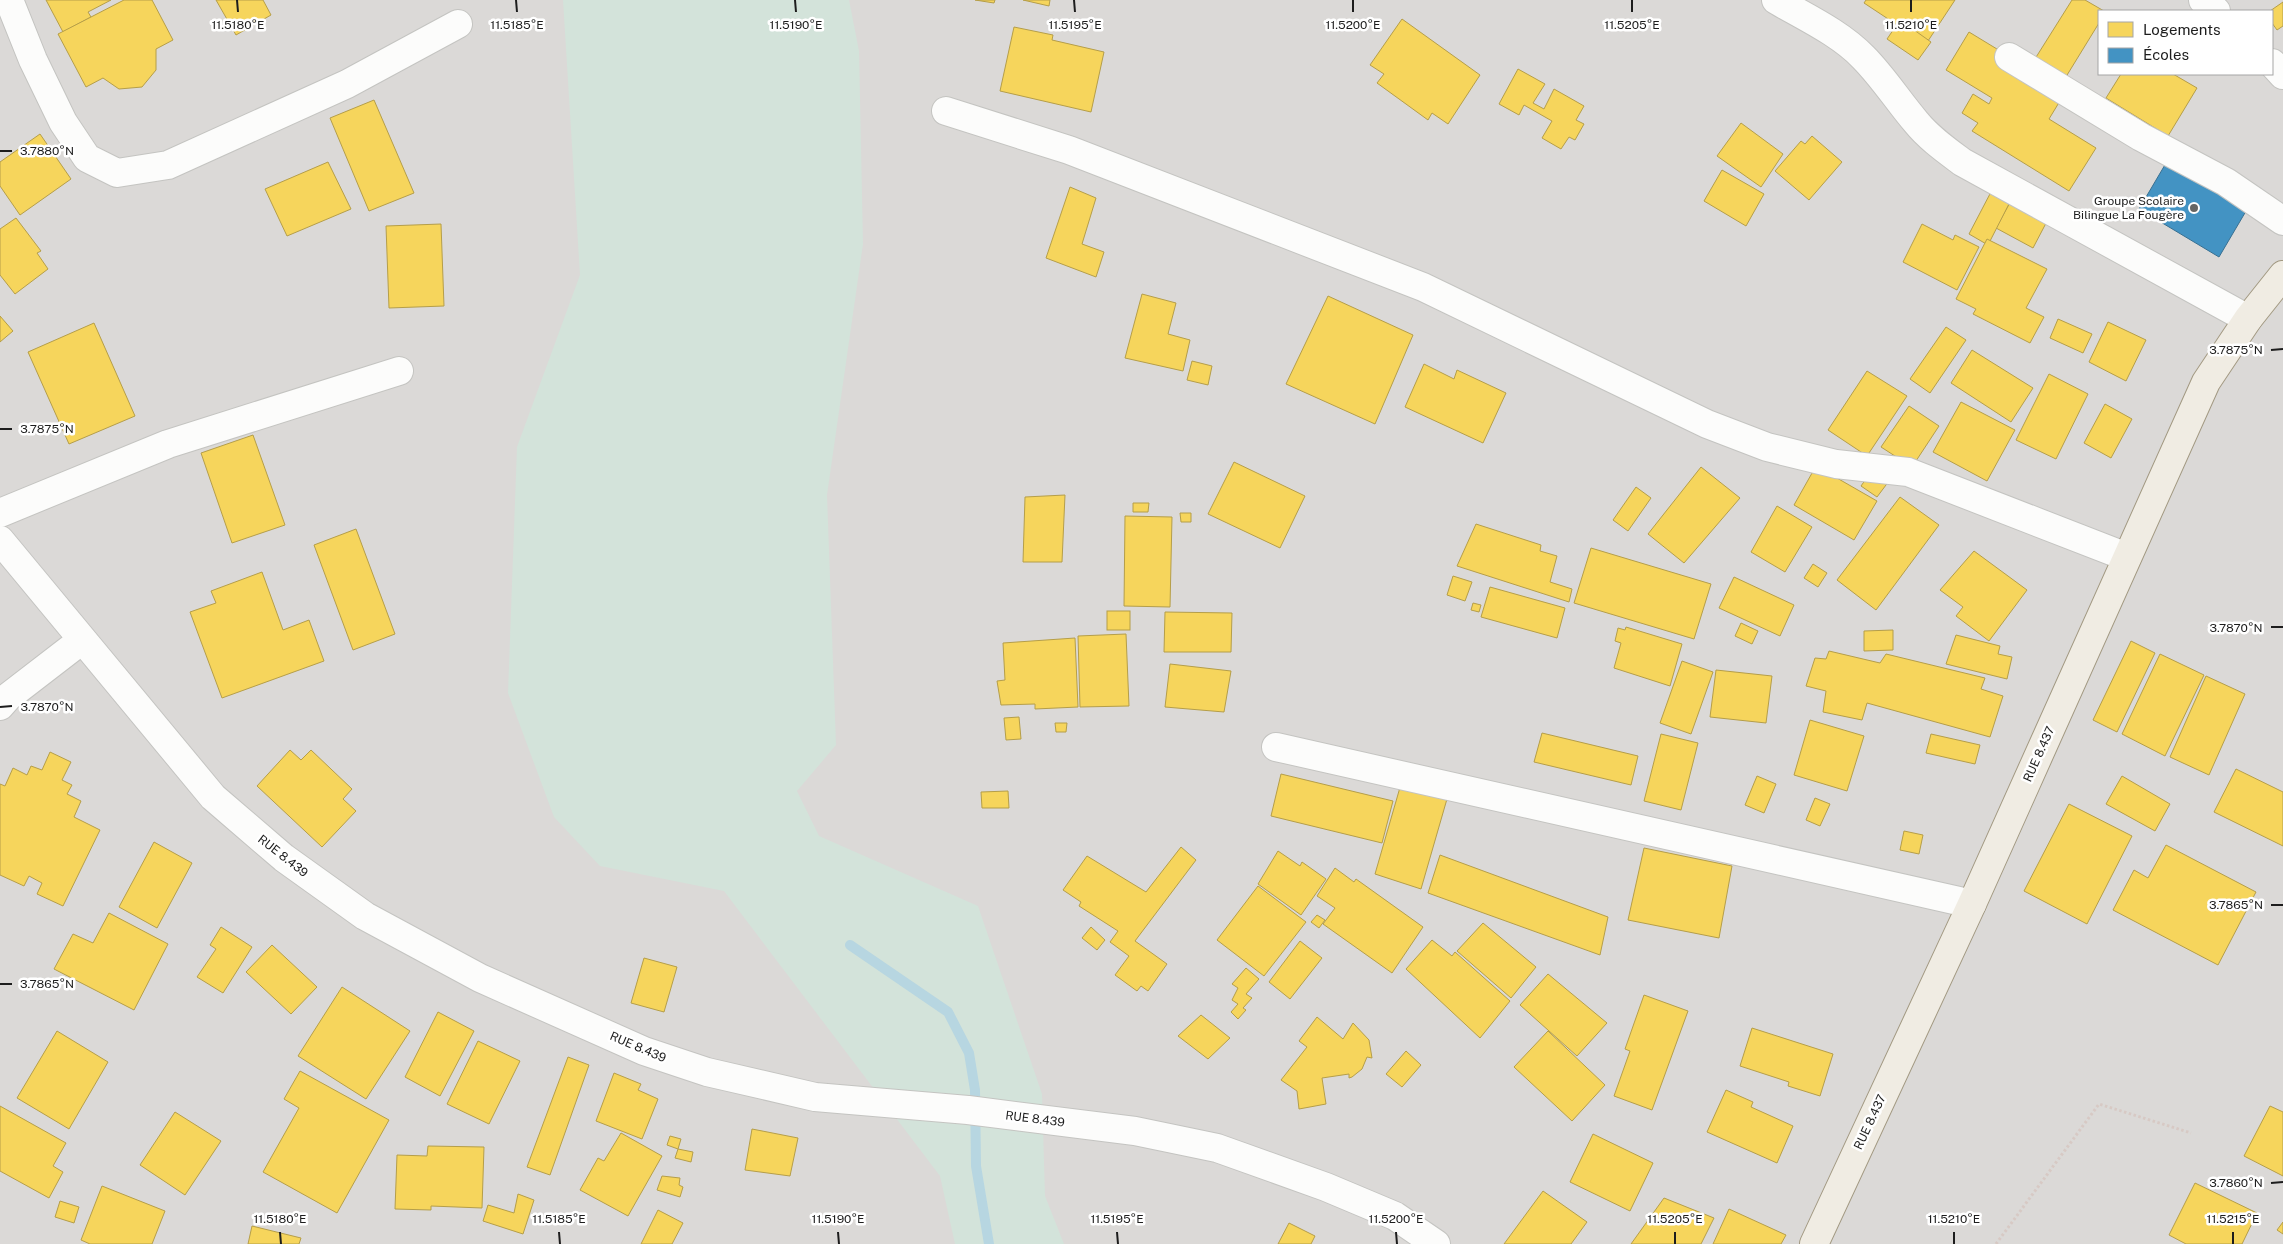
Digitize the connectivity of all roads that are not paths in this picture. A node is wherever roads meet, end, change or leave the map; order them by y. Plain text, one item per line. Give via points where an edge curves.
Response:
1 (9, 0) edge
2 (1776, 0) edge
3 (2203, 0) edge
4 (2215, 10) edge
5 (458, 24) dead end
6 (2009, 57) dead end
7 (2273, 64) edge
8 (2283, 75) edge
9 (946, 111) dead end
10 (2283, 221) edge
11 (2283, 275) edge
12 (2248, 319) junction
13 (399, 371) dead end
14 (0, 513) edge
15 (0, 540) edge
16 (2127, 557) junction
17 (82, 640) junction
18 (0, 706) edge
19 (1276, 747) dead end
20 (1972, 904) junction
21 (1436, 1244) edge
22 (1814, 1244) edge

1 - 5 street via 63,122 87,158 117,174 168,165 347,84
2 - 12 street via 1862,55 1916,123 1962,162
3 - 4 street
6 - 10 street via 2141,137 2226,182
7 - 8 street
9 - 16 street via 1078,153 1423,287 1707,424 1768,447 1836,464 1908,472
11 - 12 main road, RUE 8.437
12 - 16 main road, RUE 8.437 via 2206,382
13 - 14 street via 168,444
15 - 17 street, RUE 8.439
16 - 20 main road, RUE 8.437
17 - 18 street
17 - 21 street, RUE 8.439 via 213,797 284,858 365,916 472,974 644,1051 707,1072 815,1097 968,1110 1135,1131 1218,1148 1395,1216
19 - 20 street
20 - 22 main road, RUE 8.437

